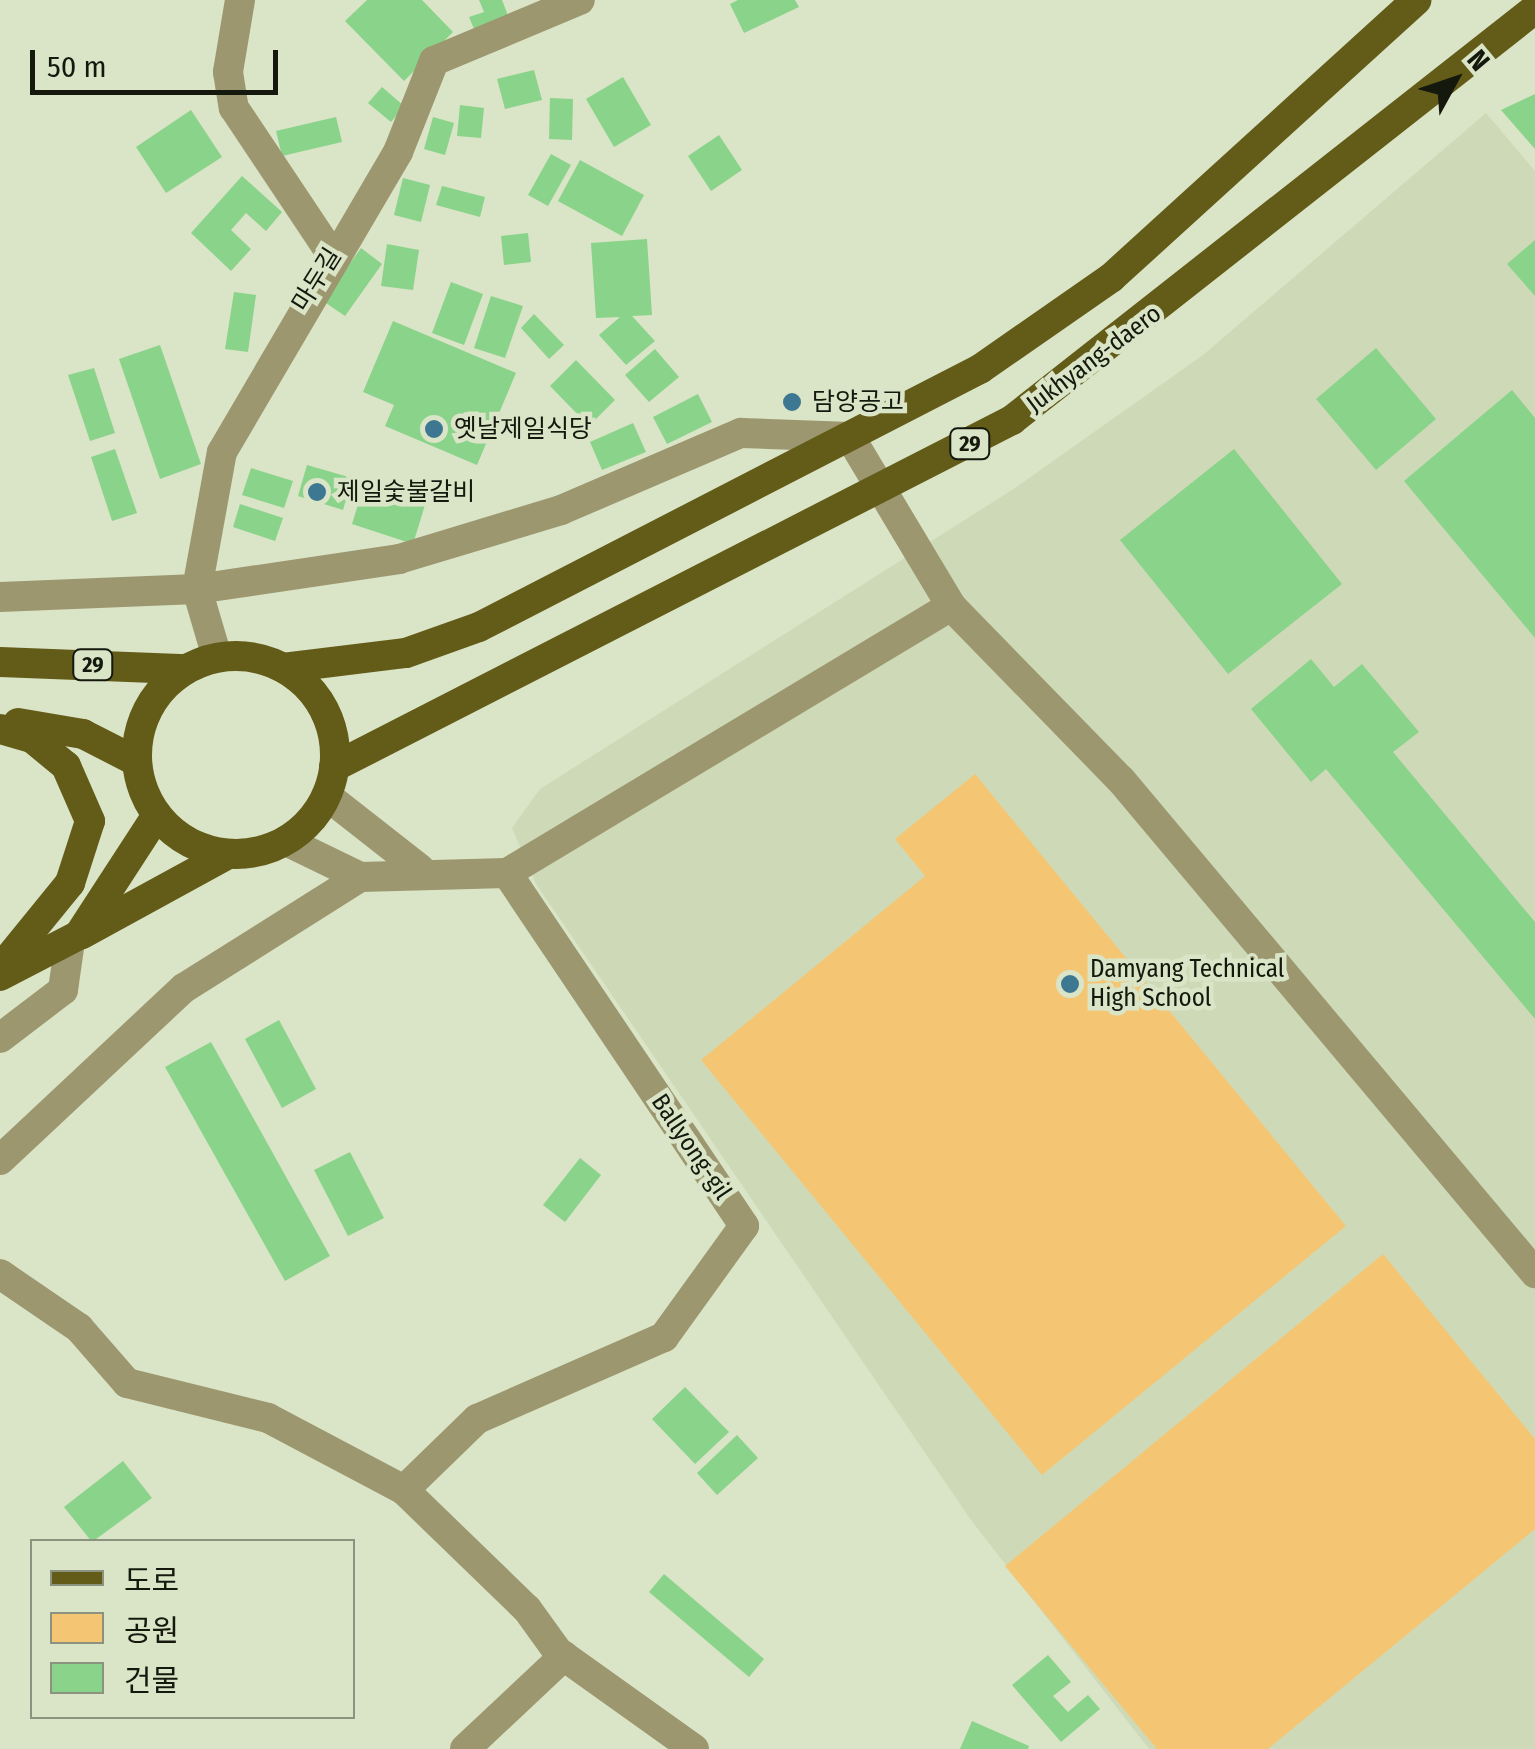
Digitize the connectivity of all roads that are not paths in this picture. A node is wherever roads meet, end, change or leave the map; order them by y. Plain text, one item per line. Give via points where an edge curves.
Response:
1 (240, 0) edge
2 (580, 0) edge
3 (1416, 0) edge
4 (1535, 10) edge
5 (332, 256) junction
6 (850, 437) junction
7 (884, 493) junction
8 (197, 589) junction
9 (0, 597) edge
10 (951, 606) junction
11 (217, 657) junction
12 (0, 662) edge
13 (186, 668) junction
14 (283, 668) junction
15 (0, 721) edge
16 (0, 729) edge
17 (136, 760) junction
18 (331, 781) junction
19 (157, 815) junction
20 (286, 841) junction
21 (228, 854) junction
22 (420, 869) junction
23 (507, 873) junction
24 (360, 877) junction
25 (74, 938) junction
26 (0, 972) edge
27 (0, 1038) edge
28 (0, 1160) edge
29 (1535, 1272) edge
30 (0, 1274) edge
31 (404, 1490) junction
32 (564, 1656) junction
33 (465, 1749) edge
34 (694, 1749) edge

1 - 5 street via 228,72 234,108
2 - 5 street, 마두길 via 434,61 398,152
3 - 6 main road, 29 via 1111,278 980,369
4 - 7 main road, Jukhyang-daero / 29 via 1071,380
5 - 8 street, 마두길 via 222,452
6 - 7 street
6 - 8 street via 741,433 560,510 399,559
6 - 14 main road, 29 via 478,627 406,653
7 - 10 street
7 - 18 main road, Jukhyang-daero / 29
8 - 9 street
8 - 11 street, 마두길
10 - 23 street
10 - 29 street via 1121,780
11 - 13 main road
11 - 14 main road
12 - 13 main road, 29
13 - 17 main road via 150,708
14 - 18 main road via 324,710
15 - 17 main road via 83,734
16 - 26 main road via 32,738 66,766 90,822 70,883
17 - 19 main road
18 - 20 main road
18 - 22 street
19 - 21 main road via 176,835
19 - 25 main road
20 - 21 main road
20 - 24 street
21 - 25 main road
22 - 23 street
22 - 24 street
23 - 31 street, Ballyong-gil via 744,1226 664,1337 477,1419
24 - 28 street via 184,988
25 - 26 main road
25 - 27 street via 63,990
30 - 31 street via 79,1328 126,1383 268,1418
31 - 32 street
32 - 33 street
32 - 34 street

